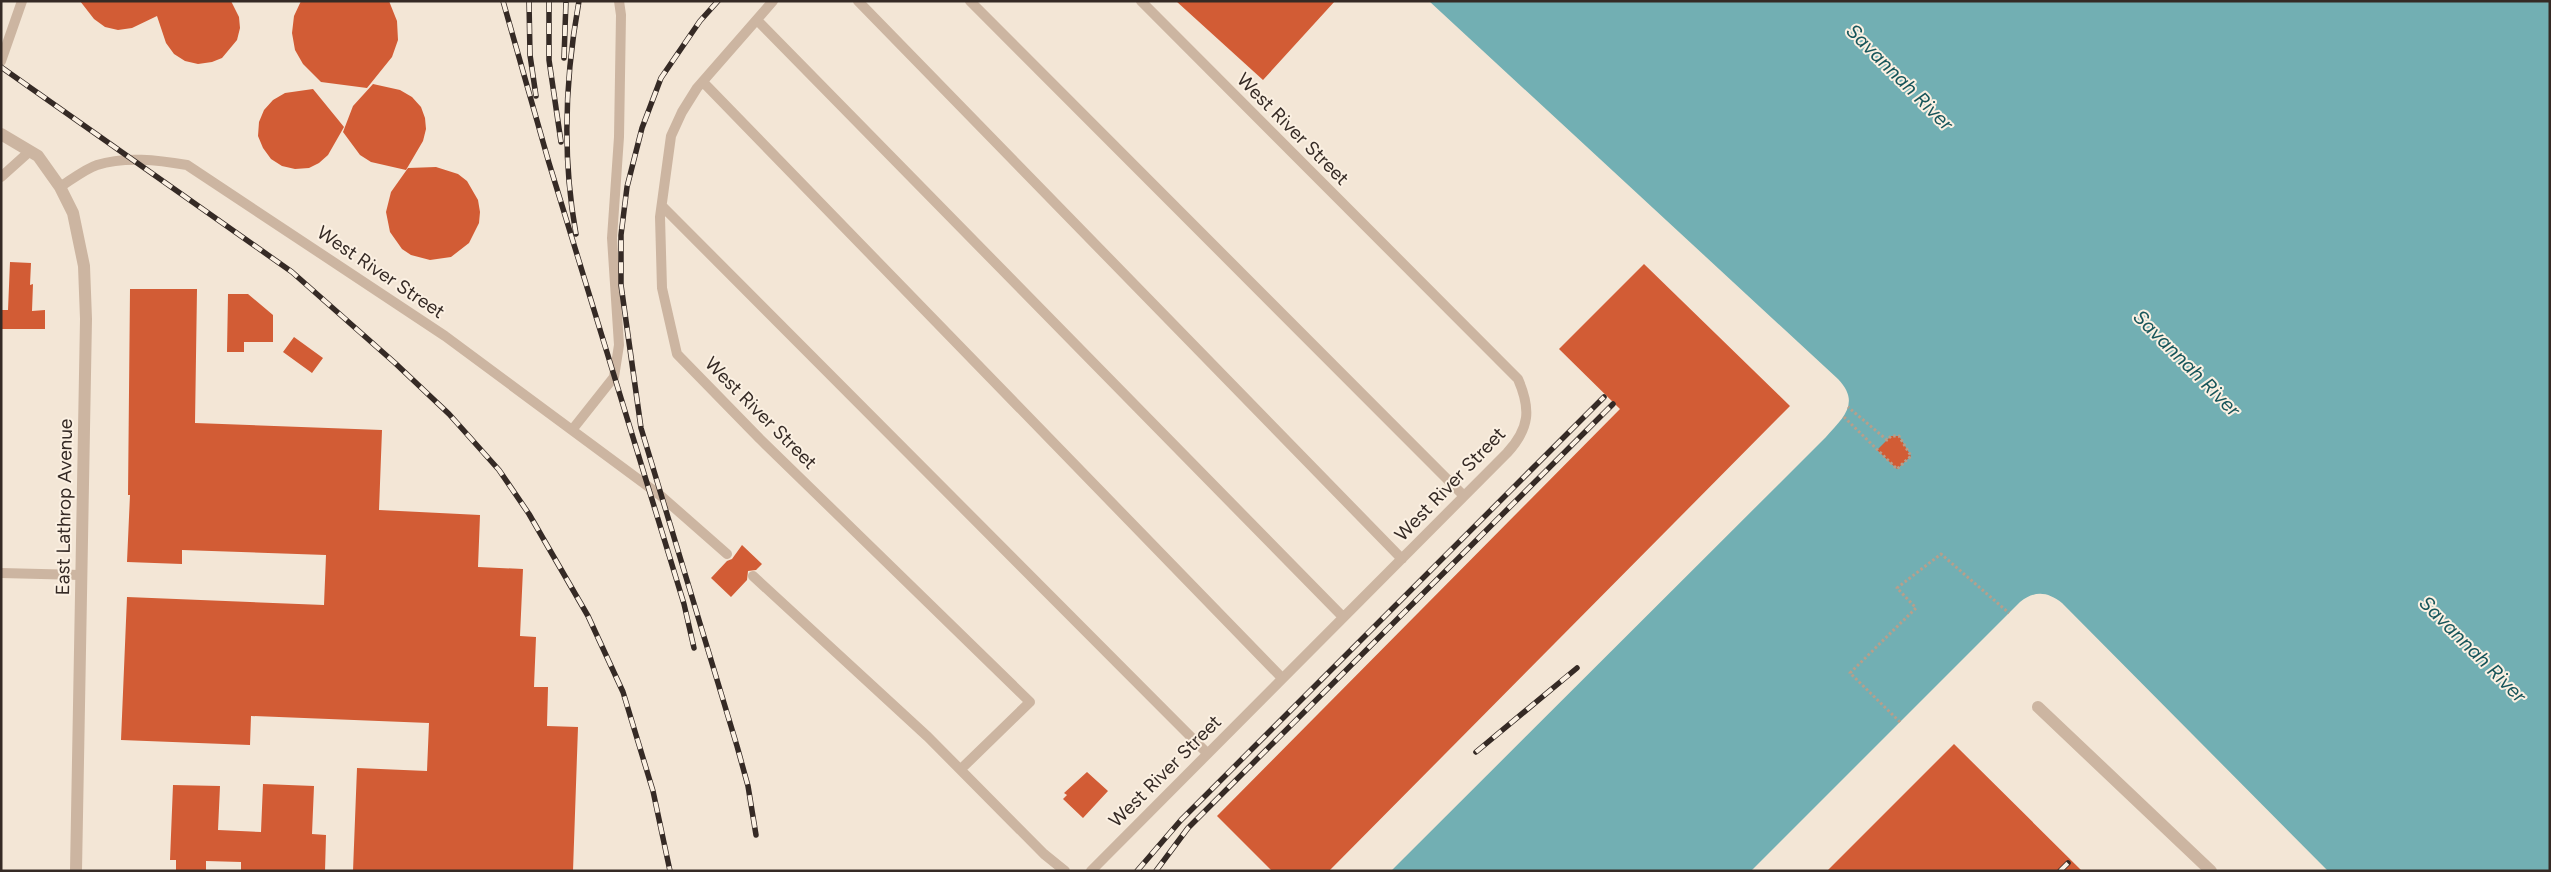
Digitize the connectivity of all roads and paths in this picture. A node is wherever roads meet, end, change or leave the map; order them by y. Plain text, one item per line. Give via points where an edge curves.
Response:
1 (22, 1) edge
2 (619, 1) edge
3 (773, 1) edge
4 (858, 1) edge
5 (970, 1) edge
6 (1140, 1) edge
7 (757, 20) junction
8 (1, 61) edge
9 (703, 82) junction
10 (1, 134) edge
11 (34, 153) junction
12 (1, 176) edge
13 (60, 187) junction
14 (662, 206) junction
15 (1848, 407) dead end
16 (1844, 417) dead end
17 (572, 430) junction
18 (1464, 496) junction
19 (727, 554) dead end
20 (1402, 558) junction
21 (1, 573) edge
22 (81, 575) junction
23 (753, 576) dead end
24 (2009, 614) dead end
25 (1343, 618) junction
26 (1282, 678) junction
27 (2038, 707) dead end
28 (1900, 722) dead end
29 (1208, 753) junction
30 (960, 769) junction
31 (76, 871) edge
32 (1065, 871) edge
33 (1091, 871) edge
34 (2211, 871) edge

1 - 8 lane
2 - 17 lane via 620,137 612,238 620,345 614,377
3 - 7 lane, West River Street
4 - 20 lane
5 - 18 lane
6 - 18 lane, West River Street via 1518,379 1526,396 1526,422 1520,439
7 - 9 lane, West River Street
7 - 25 lane
9 - 14 lane, West River Street via 682,112 671,136
9 - 26 lane
10 - 11 street
11 - 12 lane
11 - 13 street, East Lathrop Avenue
13 - 17 lane, West River Street via 96,165 160,160 187,165 445,336
13 - 22 street, East Lathrop Avenue via 73,213 84,266 86,319
14 - 29 lane
14 - 30 lane, West River Street via 662,288 677,354 1030,702
15 - 16 path via 1887,440 1891,436 1899,436 1911,456 1897,469
17 - 19 lane, West River Street via 661,496
18 - 20 lane, West River Street
20 - 25 lane, West River Street
21 - 22 lane
22 - 31 street, East Lathrop Avenue
23 - 30 lane
24 - 28 path via 1940,554 1897,588 1916,608 1850,673
25 - 26 lane, West River Street
26 - 29 lane, West River Street
27 - 34 street
29 - 33 lane, West River Street
30 - 32 lane

